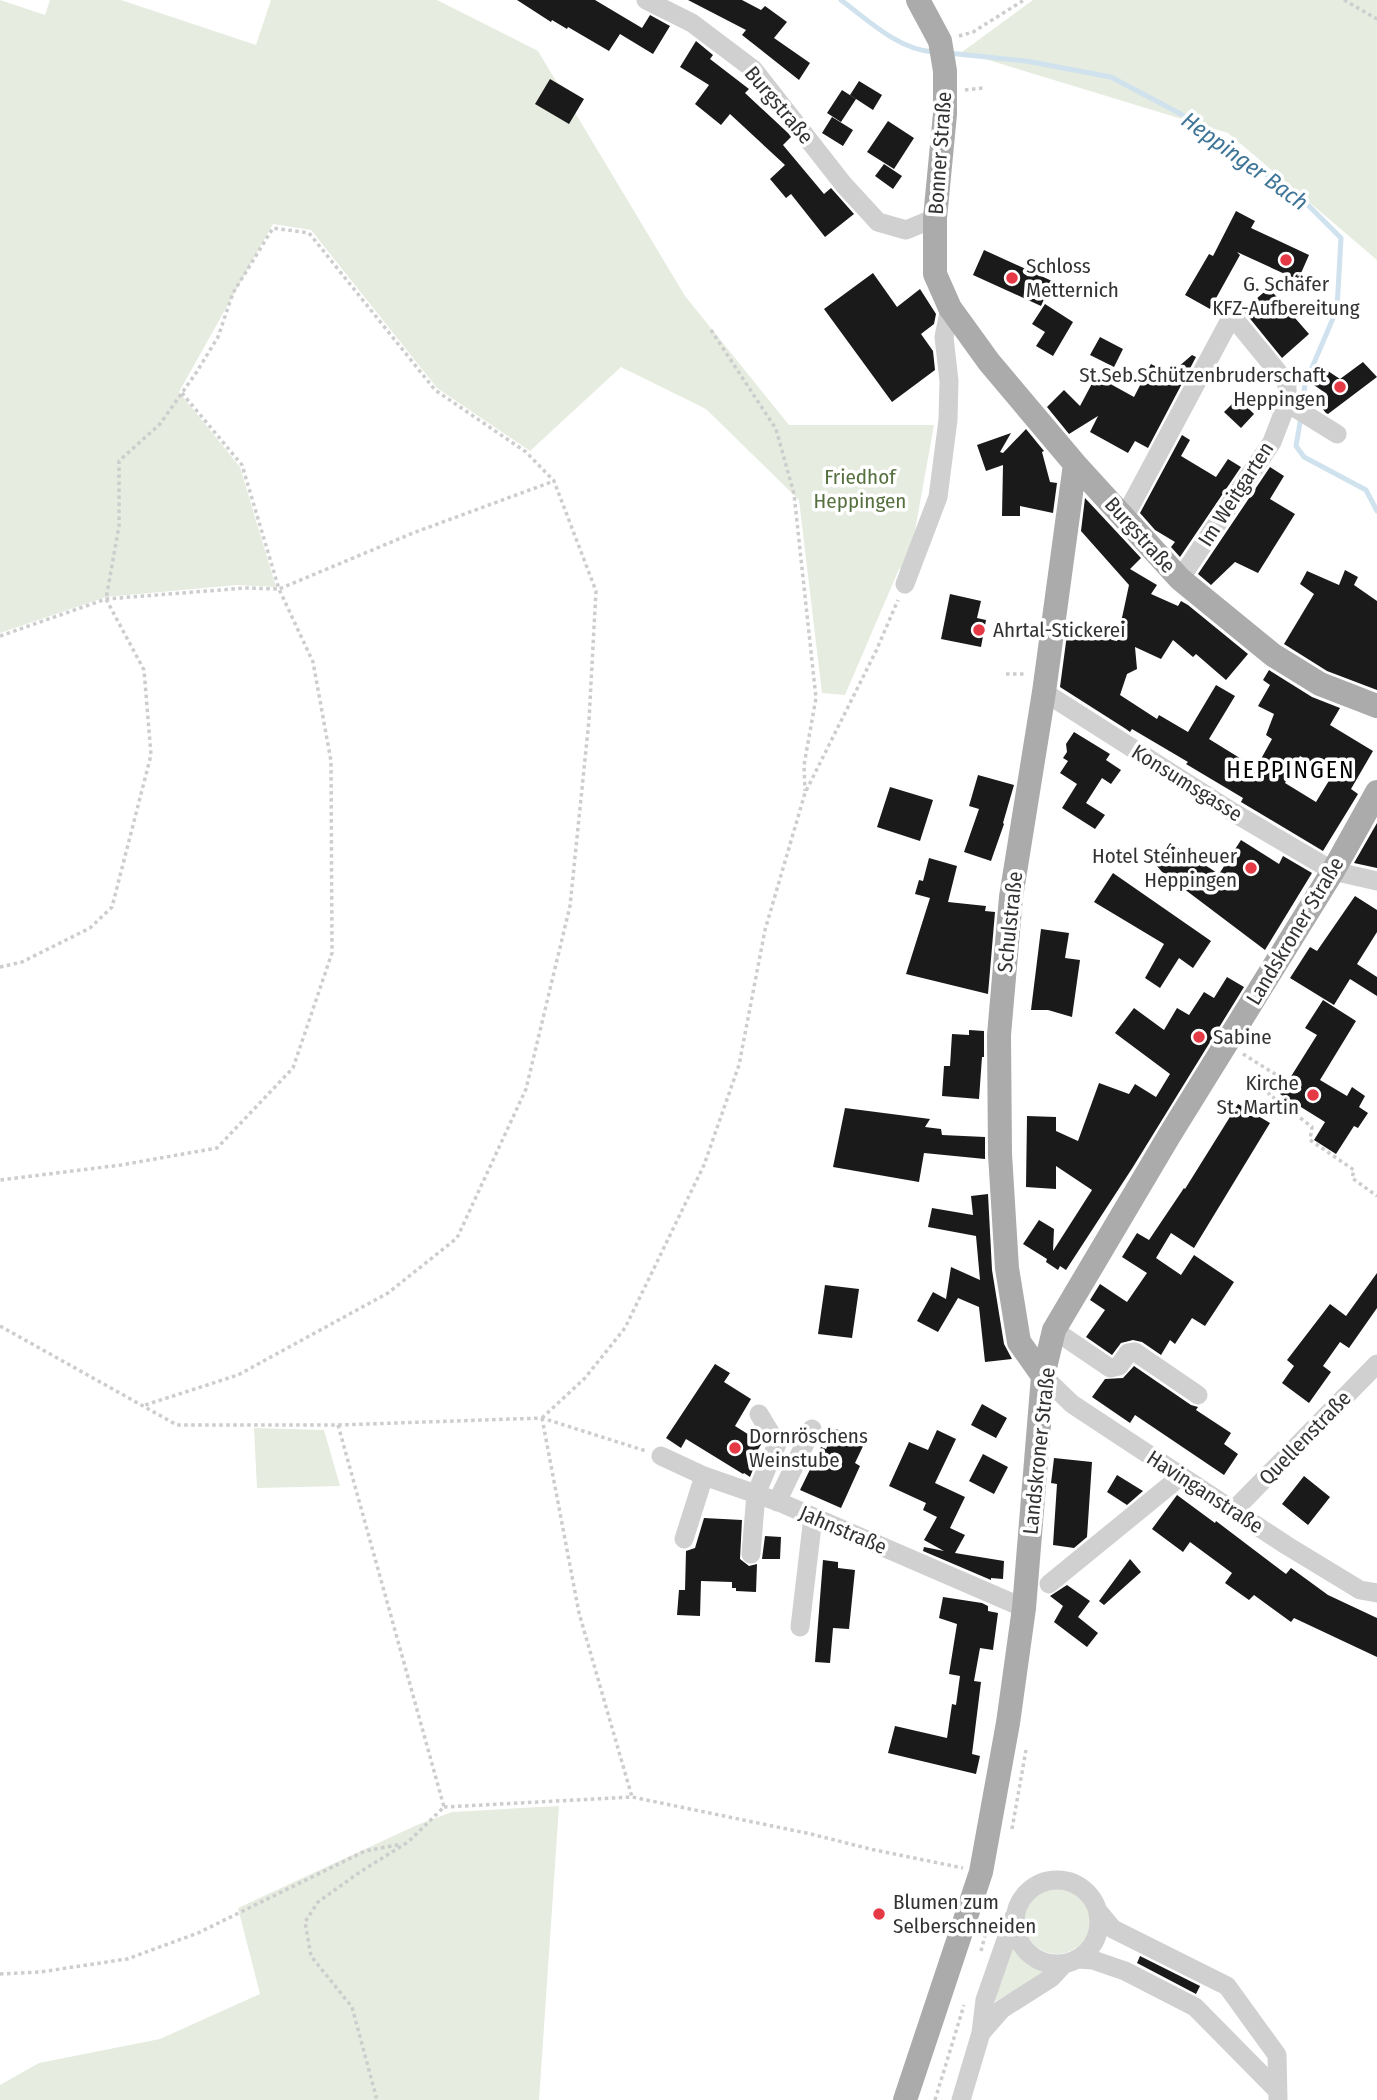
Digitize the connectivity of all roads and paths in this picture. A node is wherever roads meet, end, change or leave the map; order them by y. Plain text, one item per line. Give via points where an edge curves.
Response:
1 (646, 0) edge
2 (918, 0) edge
3 (1024, 0) edge
4 (1345, 0) edge
5 (1377, 19) edge
6 (940, 43) junction
7 (935, 218) junction
8 (950, 308) junction
9 (711, 330) dead end
10 (182, 393) junction
11 (1287, 403) junction
12 (1337, 434) dead end
13 (1074, 464) junction
14 (554, 481) junction
15 (1125, 516) junction
16 (1181, 579) junction
17 (905, 584) joint
18 (279, 589) junction
19 (106, 599) junction
20 (0, 636) edge
21 (1006, 674) dead end
22 (1037, 683) junction
23 (1377, 706) edge
24 (1377, 792) edge
25 (805, 793) junction
26 (1332, 871) junction
27 (1377, 881) edge
28 (0, 967) edge
29 (1226, 1044) junction
30 (0, 1180) edge
31 (1377, 1196) edge
32 (0, 1326) edge
33 (1054, 1330) junction
34 (1377, 1364) edge
35 (1043, 1376) junction
36 (1198, 1395) dead end
37 (142, 1406) junction
38 (759, 1413) dead end
39 (542, 1418) junction
40 (338, 1425) junction
41 (812, 1429) dead end
42 (661, 1456) joint
43 (704, 1476) junction
44 (1180, 1477) junction
45 (756, 1494) junction
46 (777, 1502) junction
47 (1233, 1511) junction
48 (813, 1517) junction
49 (684, 1539) dead end
50 (751, 1554) dead end
51 (1049, 1584) dead end
52 (1377, 1593) edge
53 (1024, 1608) junction
54 (800, 1628) dead end
55 (632, 1797) junction
56 (444, 1807) junction
57 (408, 1843) junction
58 (981, 1871) junction
59 (1098, 1911) junction
60 (1015, 1914) junction
61 (1070, 1961) junction
62 (0, 1974) edge
63 (981, 2033) junction
64 (1278, 2096) edge
65 (376, 2100) edge
66 (905, 2100) edge
67 (961, 2100) edge

1 - 7 street, Burgstraße via 692,23 753,69 878,222 906,230
2 - 6 main road, Bonner Straße
3 - 6 path via 973,32
4 - 5 path
6 - 7 main road, Bonner Straße via 945,114
7 - 8 main road, Bonner Straße via 935,274
8 - 13 main road, Burgstraße
8 - 17 street via 944,337 948,420 938,497
9 - 25 path via 776,429 794,494 816,698 804,765
10 - 14 path via 218,337 233,293 273,228 309,233 436,390 526,452
10 - 18 path via 242,465
10 - 19 path via 159,424 119,461 119,526
11 - 12 street
11 - 15 street via 1287,383 1232,316
11 - 16 street, Im Weitgarten via 1272,442
13 - 15 main road, Burgstraße
13 - 22 main road, Schulstraße
14 - 18 path
14 - 37 path via 596,591 589,720 570,906 526,1088 457,1238 388,1293 238,1376
15 - 16 main road, Burgstraße
16 - 23 main road, Burgstraße via 1273,655 1320,684
17 - 25 path
18 - 19 path
18 - 30 path via 313,662 331,761 332,953 293,1068 217,1148
19 - 20 path
19 - 28 path via 144,670 151,755 111,907 90,928 22,962
21 - 22 path
22 - 26 street, Konsumsgasse via 1231,811
22 - 35 main road, Schulstraße via 999,1035 1000,1154 1007,1268 1019,1342
24 - 26 main road, Landskroner Straße
25 - 39 path via 765,930 738,1065 704,1165 625,1328 585,1378
26 - 27 street, Konsumsgasse
26 - 29 main road, Landskroner Straße
29 - 31 path via 1275,1074 1269,1094 1312,1127 1310,1140 1354,1170 1352,1178
29 - 33 main road, Landskroner Straße
32 - 37 path
33 - 35 main road, Landskroner Straße
33 - 36 street via 1110,1368 1135,1352
34 - 47 street, Quellenstraße
35 - 44 street, Havinganstraße via 1072,1404
35 - 53 main road, Landskroner Straße
37 - 40 path via 177,1425
38 - 45 street via 777,1444
39 - 40 path
39 - 42 path
39 - 55 path via 579,1614
40 - 56 path
41 - 46 street
42 - 43 street, Jahnstraße
43 - 45 street, Jahnstraße
43 - 49 street
44 - 47 street, Havinganstraße
44 - 51 street
45 - 46 street, Jahnstraße
45 - 50 street
46 - 48 street, Jahnstraße
47 - 52 street, Havinganstraße via 1360,1590
48 - 53 street, Jahnstraße
48 - 54 street
53 - 58 main road, Landskroner Straße
55 - 56 path
55 - 58 path
56 - 57 path
57 - 62 path via 365,1851 198,1933 127,1959
57 - 65 path via 318,1902 305,1922 311,1956 352,2007
58 - 66 main road, Landskroner Straße
59 - 60 street via 1082,1887 1054,1879 1028,1890
59 - 61 street via 1096,1940 1088,1951
59 - 64 street via 1113,1929 1227,1986 1278,2055
60 - 61 street via 1019,1941 1027,1952 1051,1964
60 - 63 street via 985,2000
61 - 63 street via 1002,2010
61 - 64 street via 1093,1960 1195,2007
63 - 67 street

